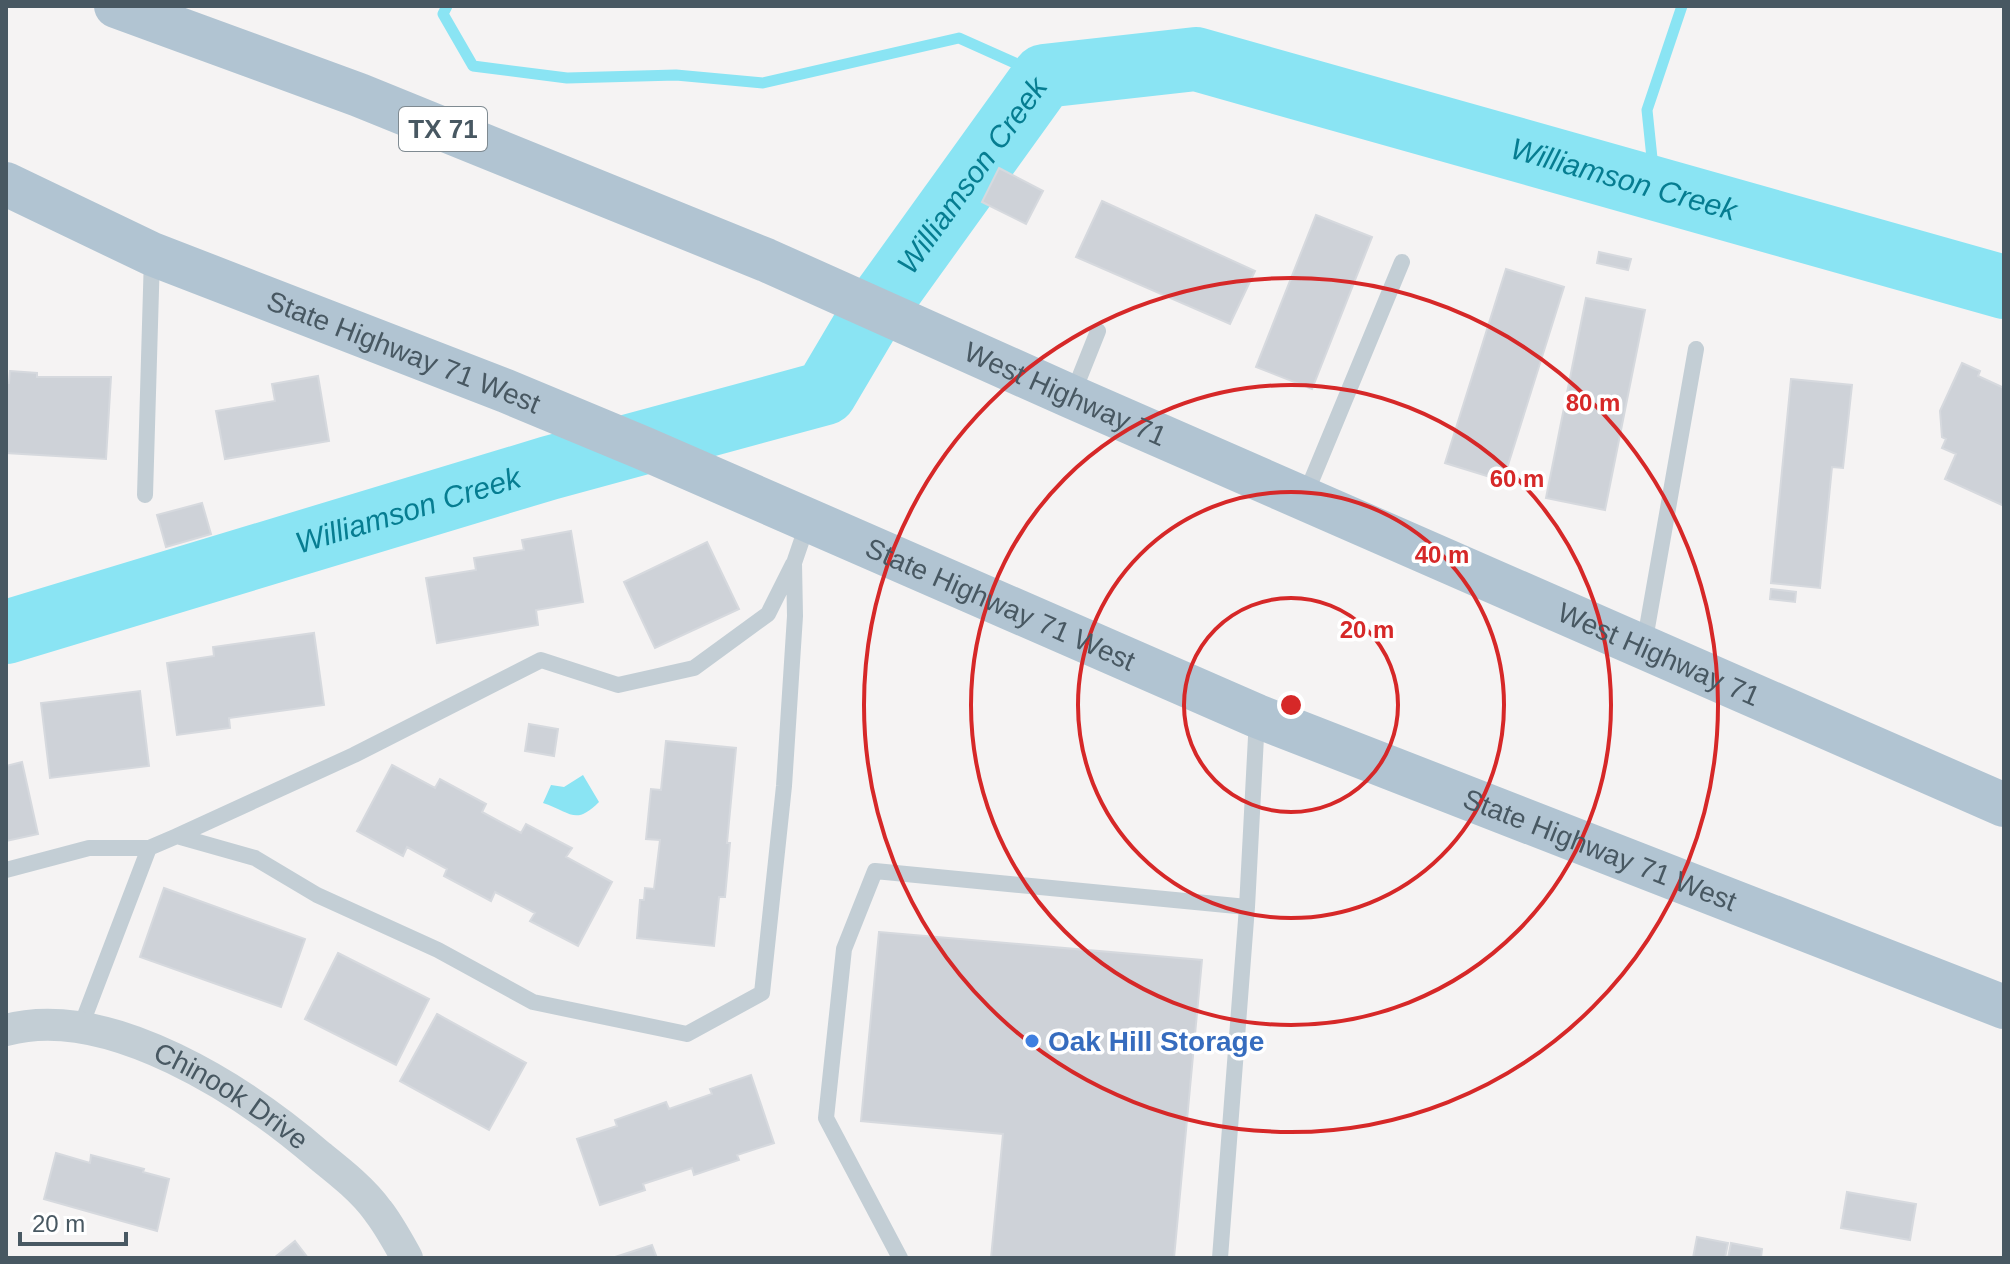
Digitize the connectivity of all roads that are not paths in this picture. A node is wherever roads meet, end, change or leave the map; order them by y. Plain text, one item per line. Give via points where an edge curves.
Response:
1 (116, 6) edge
2 (6, 184) edge
3 (152, 254) junction
4 (1402, 262) dead end
5 (1098, 331) dead end
6 (1696, 349) dead end
7 (1072, 397) junction
8 (145, 495) dead end
9 (1304, 497) junction
10 (808, 521) junction
11 (794, 563) junction
12 (1644, 647) junction
13 (1257, 716) junction
14 (2004, 805) edge
15 (177, 836) junction
16 (149, 848) junction
17 (6, 870) edge
18 (1247, 907) junction
19 (2004, 1007) edge
20 (81, 1026) junction
21 (6, 1030) edge
22 (407, 1258) edge
23 (900, 1258) edge
24 (1220, 1258) edge

1 - 7 main road, West Highway 71 / TX 71 via 359,95 766,260
2 - 3 main road, State Highway 71 West
3 - 8 lane
3 - 10 main road, State Highway 71 West via 506,391
4 - 9 lane
5 - 7 lane
6 - 12 lane
7 - 9 main road, West Highway 71 / TX 71
9 - 12 main road, West Highway 71 / TX 71
10 - 11 lane
10 - 13 main road, State Highway 71 West
11 - 15 lane via 768,614 694,668 618,685 541,660 354,755
11 - 15 lane via 784,786 762,993 687,1034 533,1002 438,950 317,895 255,858
12 - 14 main road, West Highway 71 / TX 71
13 - 18 lane
13 - 19 main road, State Highway 71 West
15 - 16 lane
16 - 17 lane via 89,848
16 - 20 lane
18 - 23 lane via 875,871 844,949 826,1118
18 - 24 lane
20 - 21 street, Chinook Drive via 24,1025
20 - 22 street, Chinook Drive via 154,1050 243,1096 288,1128 378,1210

